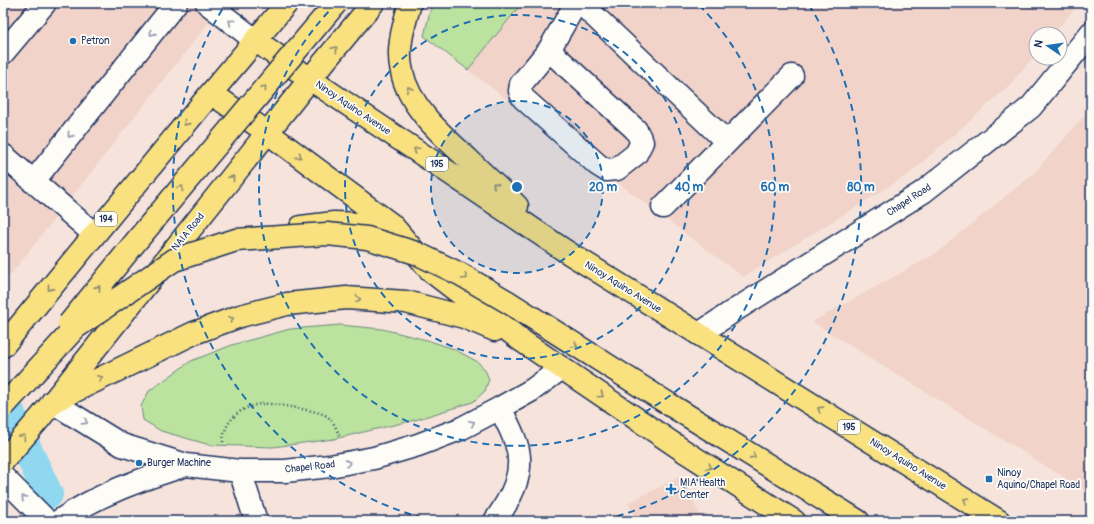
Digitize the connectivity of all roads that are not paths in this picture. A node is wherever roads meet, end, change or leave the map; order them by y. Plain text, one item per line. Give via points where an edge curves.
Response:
1 (45, 3) edge
2 (176, 3) edge
3 (207, 3) edge
4 (287, 3) edge
5 (336, 3) edge
6 (373, 3) edge
7 (410, 3) edge
8 (576, 3) edge
9 (582, 3) edge
10 (1091, 34) edge
11 (255, 40) junction
12 (548, 50) junction
13 (3, 53) edge
14 (792, 76) dead end
15 (310, 79) junction
16 (210, 93) junction
17 (268, 133) junction
18 (727, 142) junction
19 (3, 156) edge
20 (33, 182) junction
21 (663, 207) dead end
22 (392, 225) junction
23 (94, 234) junction
24 (564, 250) junction
25 (138, 296) junction
26 (699, 334) junction
27 (522, 341) junction
28 (3, 346) edge
29 (562, 368) junction
30 (3, 406) edge
31 (500, 408) junction
32 (46, 410) junction
33 (4, 465) edge
34 (186, 465) junction
35 (240, 471) junction
36 (43, 521) edge
37 (59, 521) edge
38 (256, 521) edge
39 (495, 521) edge
40 (794, 521) edge
41 (858, 521) edge
42 (999, 521) edge

1 - 13 street
2 -> 20 street
11 -> 3 street
4 - 11 main road, 194
30 -> 5 main road, bridge via 138,239
15 -> 6 main road, NAIA Road
24 -> 7 main road via 443,136 418,106 402,73 400,58
8 - 12 street
9 - 18 street
10 - 26 street, Chapel Road via 1031,107 923,192
11 - 15 main road, Ninoy Aquino Avenue / 195
11 - 16 main road, 194
12 - 12 street via 636,130 642,142 636,154 617,169 606,170 598,165 523,98 521,84
14 - 18 street
15 - 17 main road, NAIA Road
24 -> 15 main road, Ninoy Aquino Avenue / 195
16 - 17 main road
16 -> 23 main road, 194
17 -> 22 main road
25 -> 17 main road, NAIA Road
18 - 21 street
19 - 20 street
20 - 23 street
22 - 25 main road via 334,223 276,230 227,245 180,267
22 - 27 main road via 431,271
23 -> 28 main road, 194
24 - 26 main road, Ninoy Aquino Avenue / 195
25 - 32 main road, NAIA Road
42 -> 26 main road, Ninoy Aquino Avenue / 195
27 - 29 main road
32 -> 27 main road via 194,332 240,316 287,304 346,298 406,302 464,317
29 - 31 street, Chapel Road via 532,390
29 -> 40 main road via 684,451
30 -> 41 main road, bridge via 75,328 174,260 236,240 327,234 367,238 416,253 460,274
35 -> 31 street, Chapel Road via 285,471 374,458 460,429
31 - 39 street via 516,444 519,460 518,478 509,502
33 -> 32 main road, NAIA Road
32 -> 34 street, Chapel Road via 122,445
36 -> 33 street via 43,517
34 - 35 street, Chapel Road
34 - 37 street via 129,484
35 - 38 street

